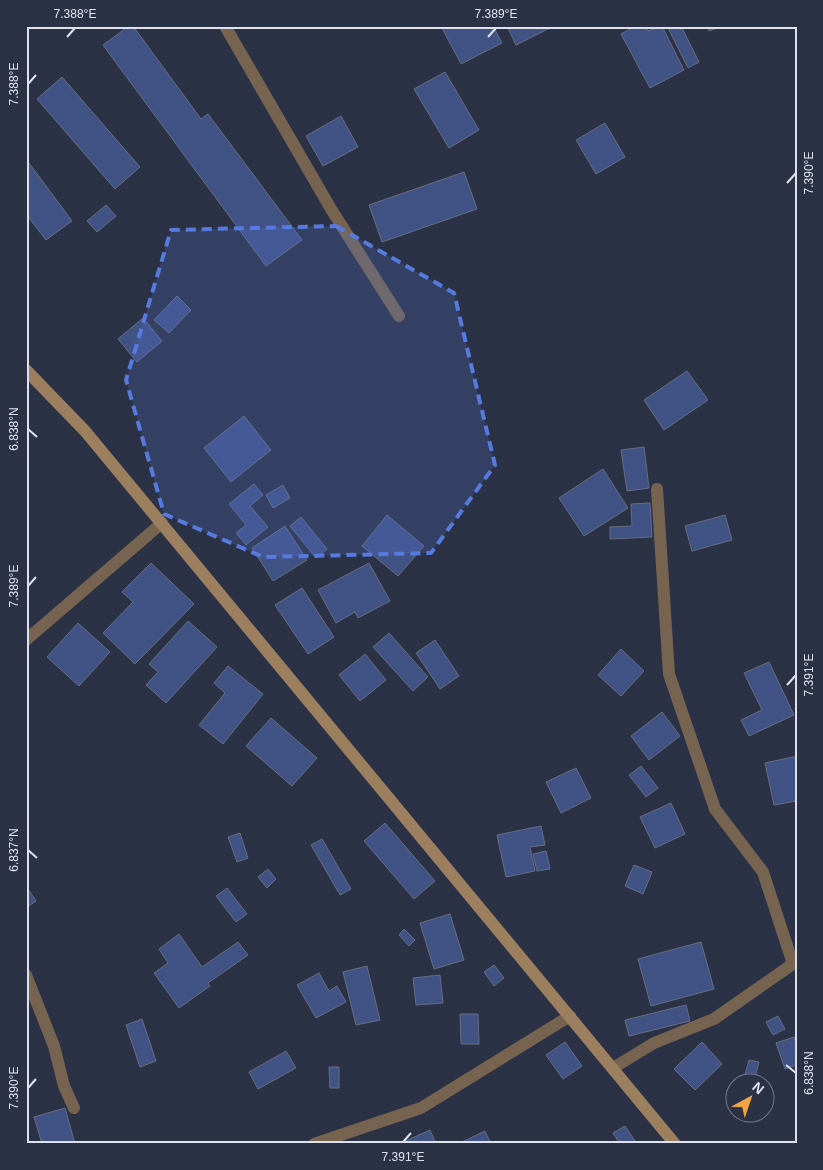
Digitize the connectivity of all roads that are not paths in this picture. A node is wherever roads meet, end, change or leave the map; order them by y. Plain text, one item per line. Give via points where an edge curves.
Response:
1 (225, 26) edge
2 (399, 316) dead end
3 (26, 370) edge
4 (658, 489) dead end
5 (162, 523) junction
6 (26, 640) edge
7 (795, 962) edge
8 (26, 975) edge
9 (570, 1016) junction
10 (613, 1068) junction
11 (74, 1108) dead end
12 (314, 1144) edge
13 (675, 1144) edge

1 - 2 street via 331,209
3 - 5 street via 85,430
4 - 7 street via 669,674 715,809 763,872
5 - 6 street
5 - 9 street
7 - 10 street via 714,1019 654,1043
8 - 11 street
9 - 10 street
9 - 12 street via 421,1108
10 - 13 street

